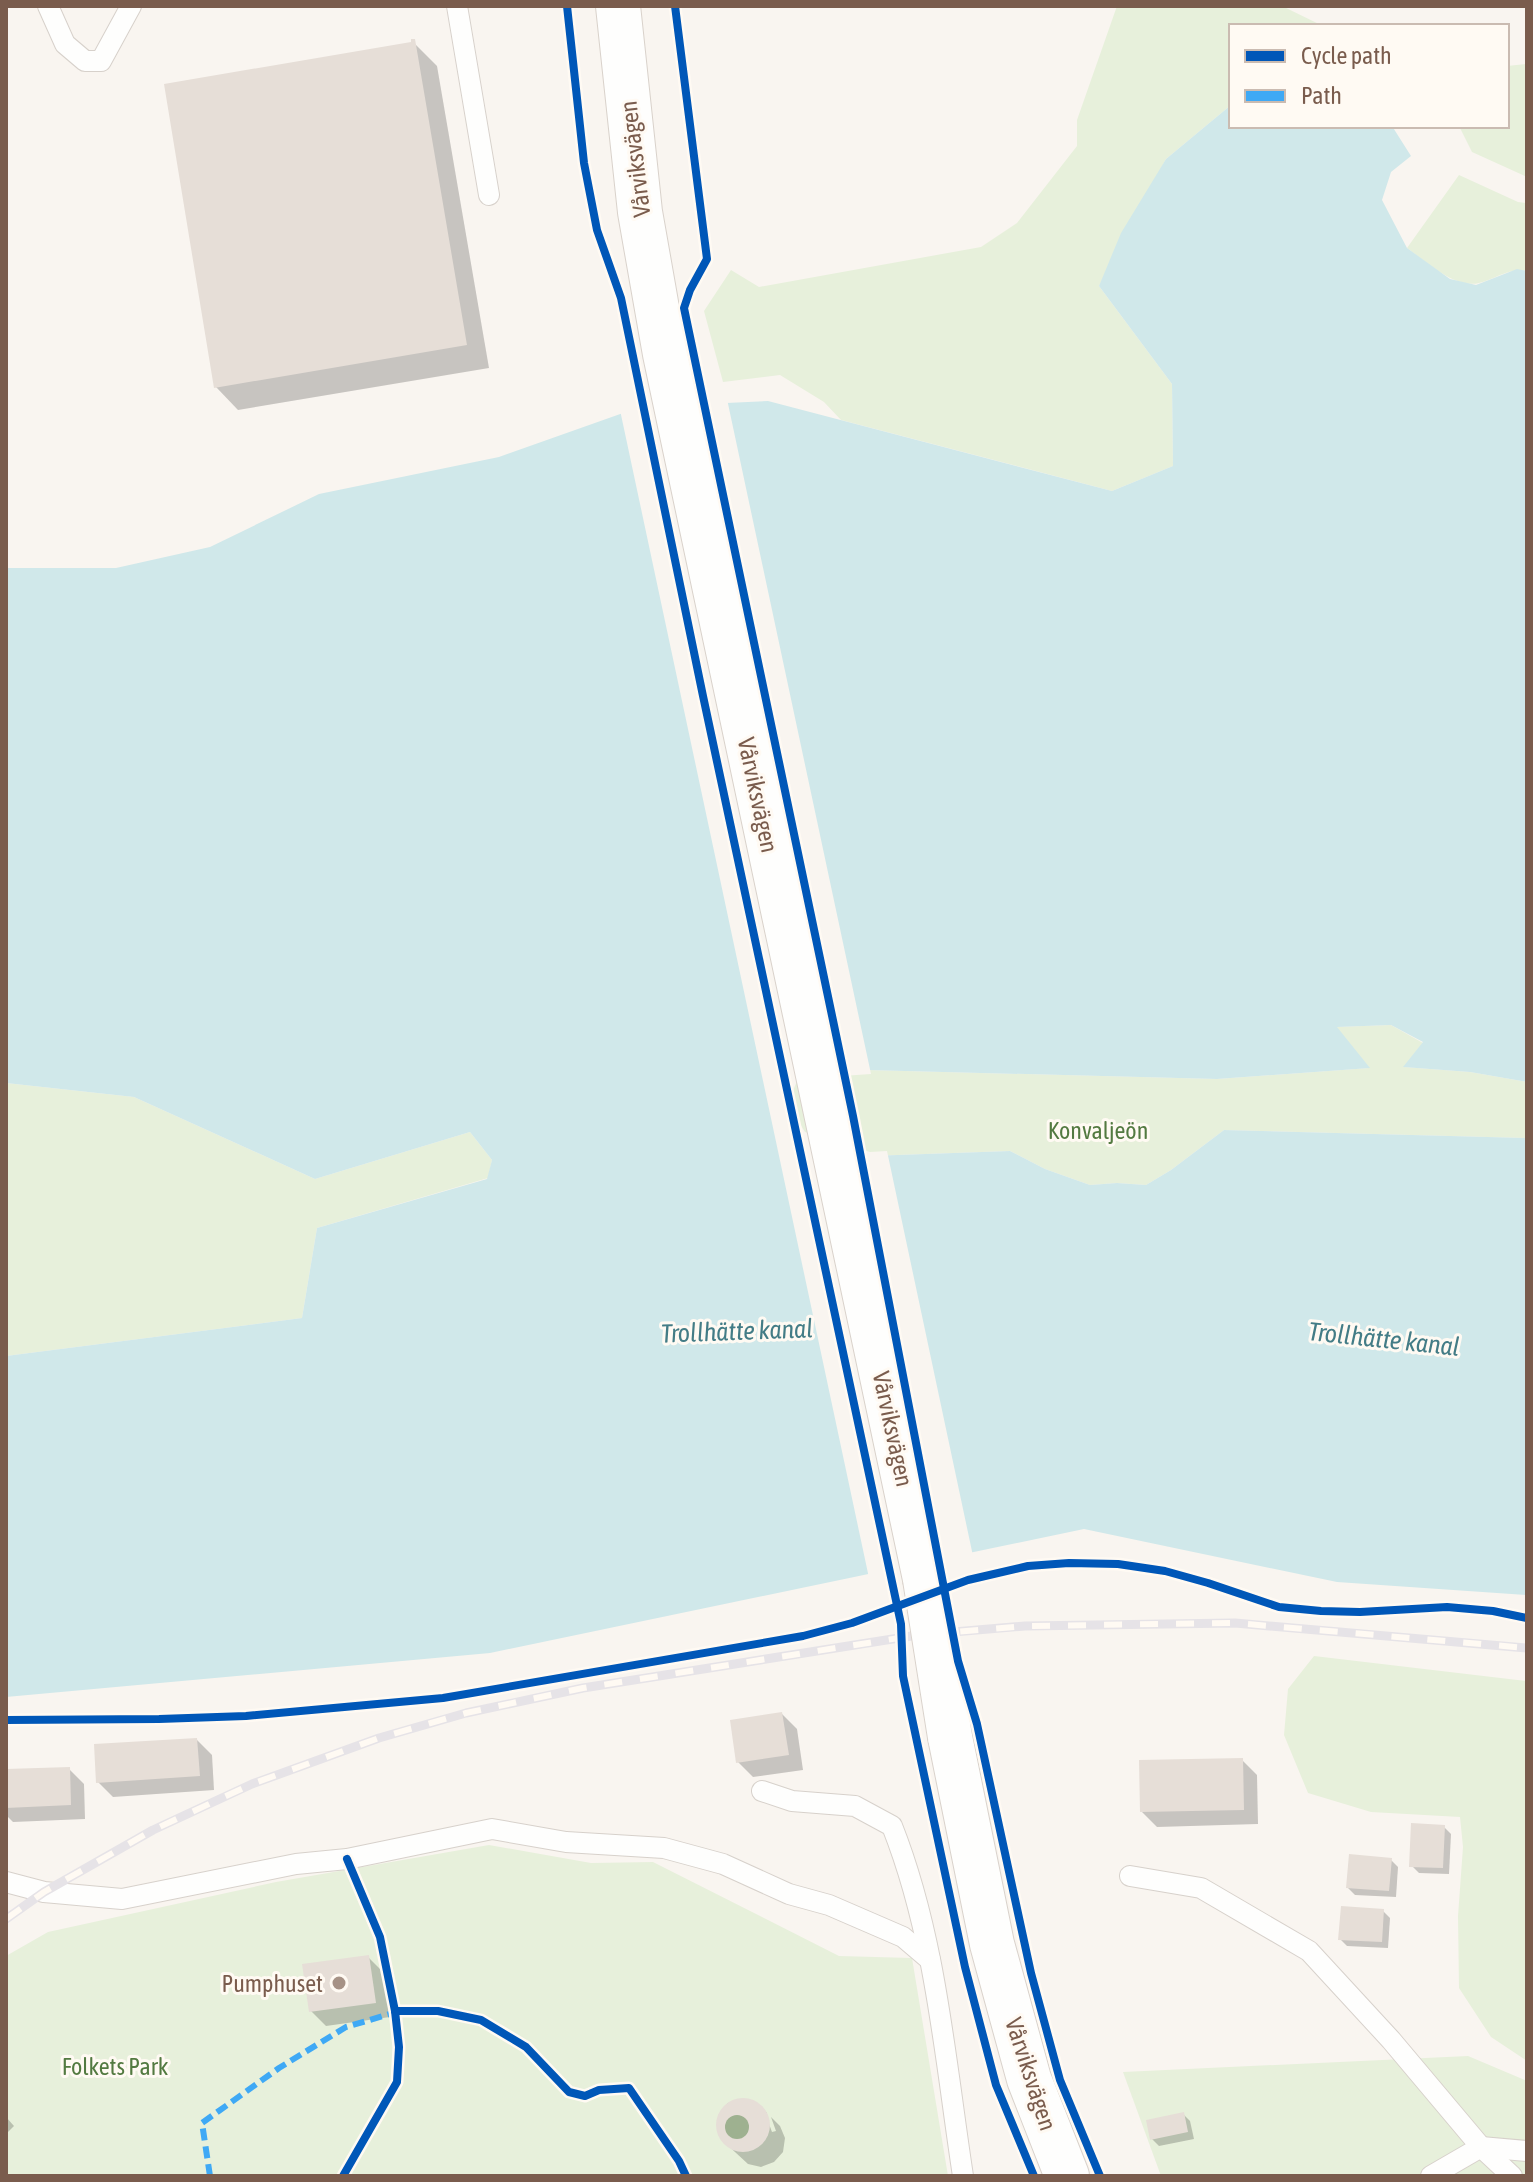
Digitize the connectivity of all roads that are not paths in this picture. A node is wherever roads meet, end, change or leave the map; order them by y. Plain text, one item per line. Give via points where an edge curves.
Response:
1 (48, 6) edge
2 (131, 6) edge
3 (457, 6) edge
4 (618, 6) edge
5 (489, 195) dead end
6 (762, 1791) dead end
7 (1130, 1876) dead end
8 (6, 1882) edge
9 (930, 1960) junction
10 (1481, 2147) junction
11 (1527, 2151) edge
12 (963, 2176) edge
13 (1067, 2176) edge
14 (1431, 2176) edge
15 (1512, 2176) edge

1 - 2 lane via 65,44 85,61 101,61
3 - 5 lane
4 - 13 street, Vårviksvägen, bridge via 640,212 665,354 925,1579 950,1737 996,1959 1029,2079
6 - 9 lane via 792,1801 855,1806 892,1826
7 - 10 lane via 1201,1888 1309,1951
8 - 9 lane via 44,1892 122,1899 492,1829 566,1842 664,1848 723,1864 903,1937
9 - 12 lane
10 - 11 lane
10 - 14 lane
10 - 15 lane

